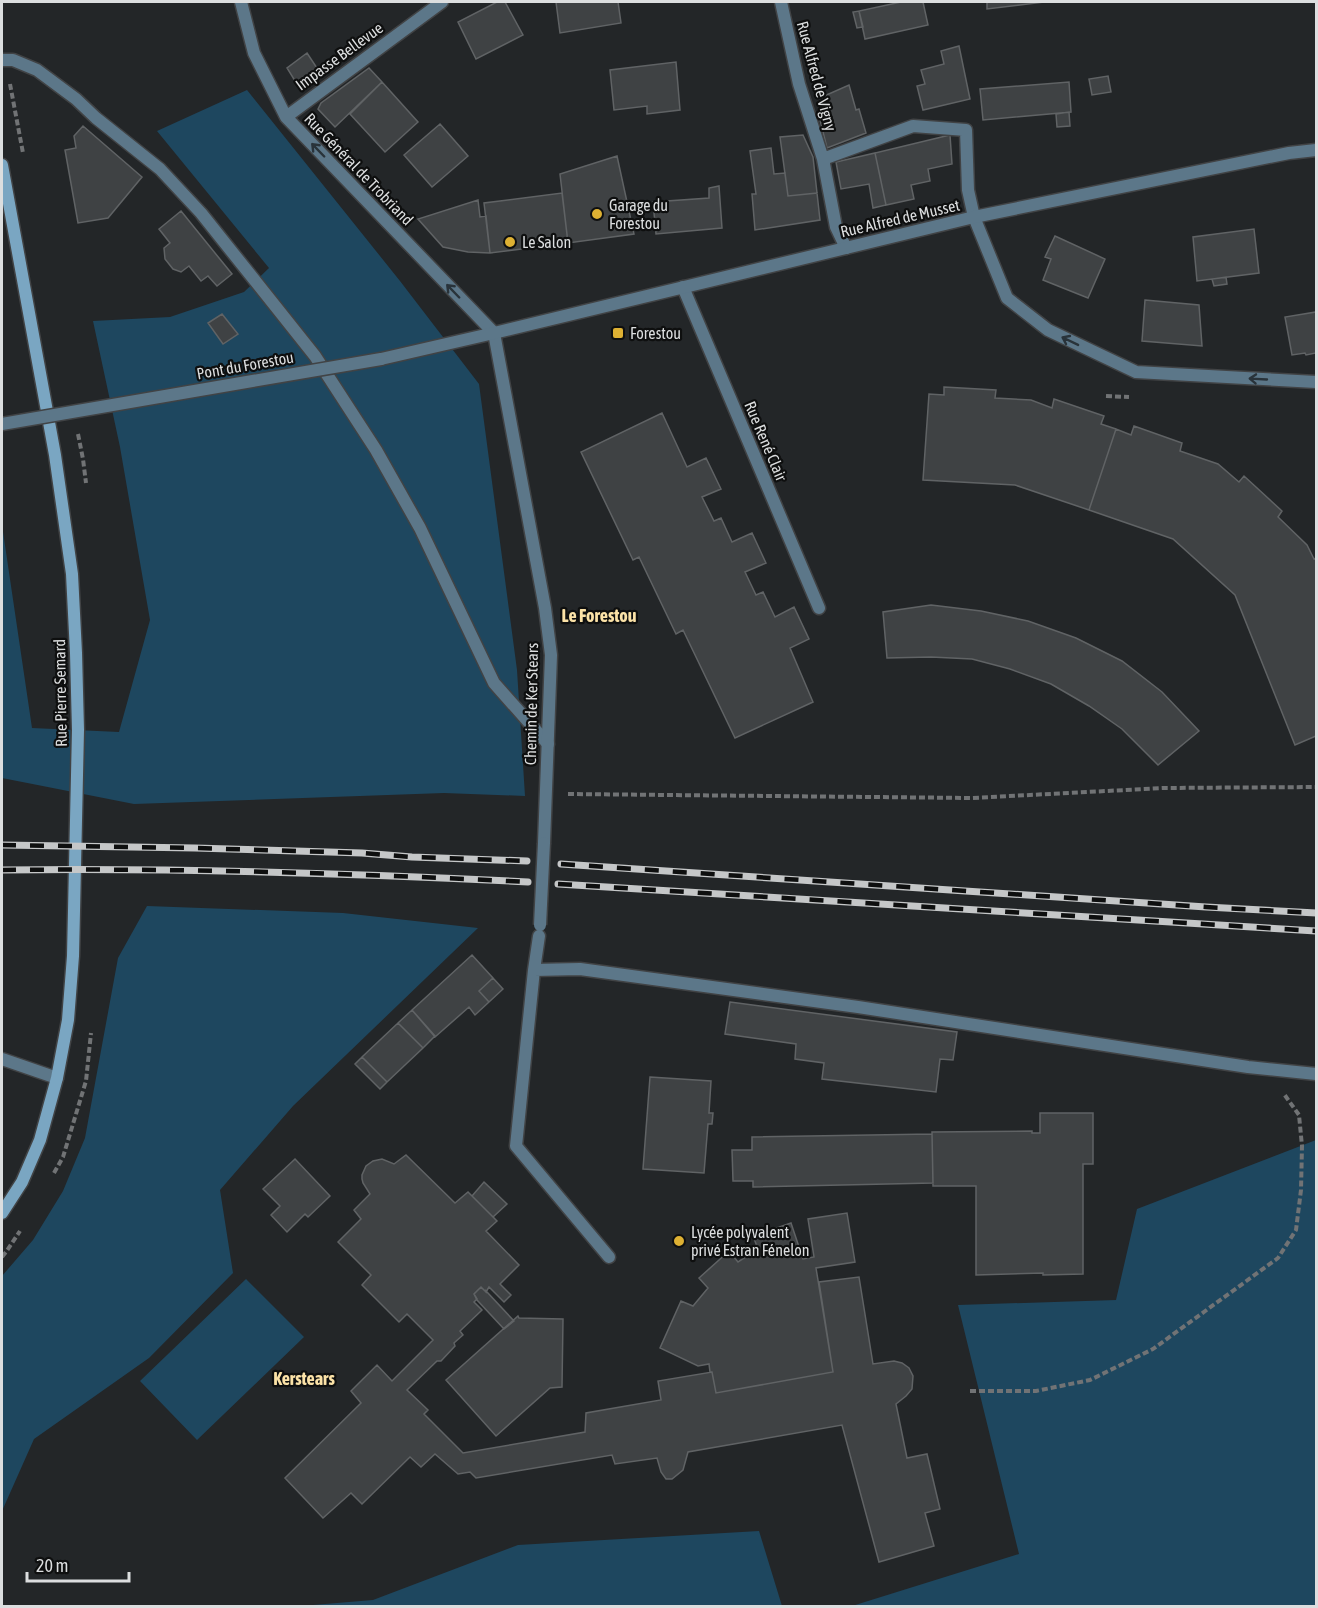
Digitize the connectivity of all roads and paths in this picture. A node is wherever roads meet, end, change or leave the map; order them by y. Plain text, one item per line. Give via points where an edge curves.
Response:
1 (241, 2) edge
2 (442, 2) edge
3 (781, 2) edge
4 (2, 60) edge
5 (286, 117) junction
6 (1317, 150) edge
7 (823, 159) junction
8 (2, 165) edge
9 (974, 217) junction
10 (846, 248) junction
11 (683, 287) junction
12 (494, 333) junction
13 (1317, 382) edge
14 (2, 424) edge
15 (819, 608) dead end
16 (548, 744) junction
17 (1317, 787) edge
18 (546, 794) junction
19 (534, 970) junction
20 (2, 1059) edge
21 (1248, 1066) junction
22 (1317, 1074) edge
23 (57, 1078) junction
24 (2, 1213) edge
25 (609, 1257) dead end
26 (970, 1390) dead end

1 - 5 street, Rue Général de Trobriand via 254,53
2 - 5 street, Impasse Bellevue
3 - 7 street, Rue Alfred de Vigny via 799,84
4 - 16 street via 13,60 37,70 160,169 208,222 315,356 376,450 420,528 494,683
12 -> 5 street, Rue Général de Trobriand
6 - 9 street, Rue Alfred de Musset
7 - 9 street, Rue Alfred de Vigny via 913,126 966,130 968,190
7 - 10 street, Rue Alfred de Vigny via 836,227
8 - 23 main road, Rue Pierre Semard via 55,455 72,574 78,730 73,956 68,1020
9 - 10 street, Rue Alfred de Musset
13 -> 9 street via 1136,372 1048,330 1007,298
10 - 11 street, Rue Alfred de Musset
11 - 12 street, Rue Alfred de Musset
11 - 15 street, Rue René Clair
12 - 14 street, Pont du Forestou, bridge via 381,359
12 - 16 street, Chemin de Ker Stears via 545,608 551,656
16 - 18 street, Chemin de Ker Stears
17 - 18 path via 1164,788 972,798
18 - 19 street, Chemin de Ker Stears, bridge via 540,931
19 - 21 street via 580,969 812,1000
19 - 25 street, Chemin de Ker Stears via 516,1146
20 - 23 street
21 - 22 street
21 - 26 path via 1281,1089 1299,1115 1301,1190 1296,1230 1278,1258 1153,1349 1090,1380 1036,1391
23 - 24 main road, Rue Pierre Semard via 40,1140

